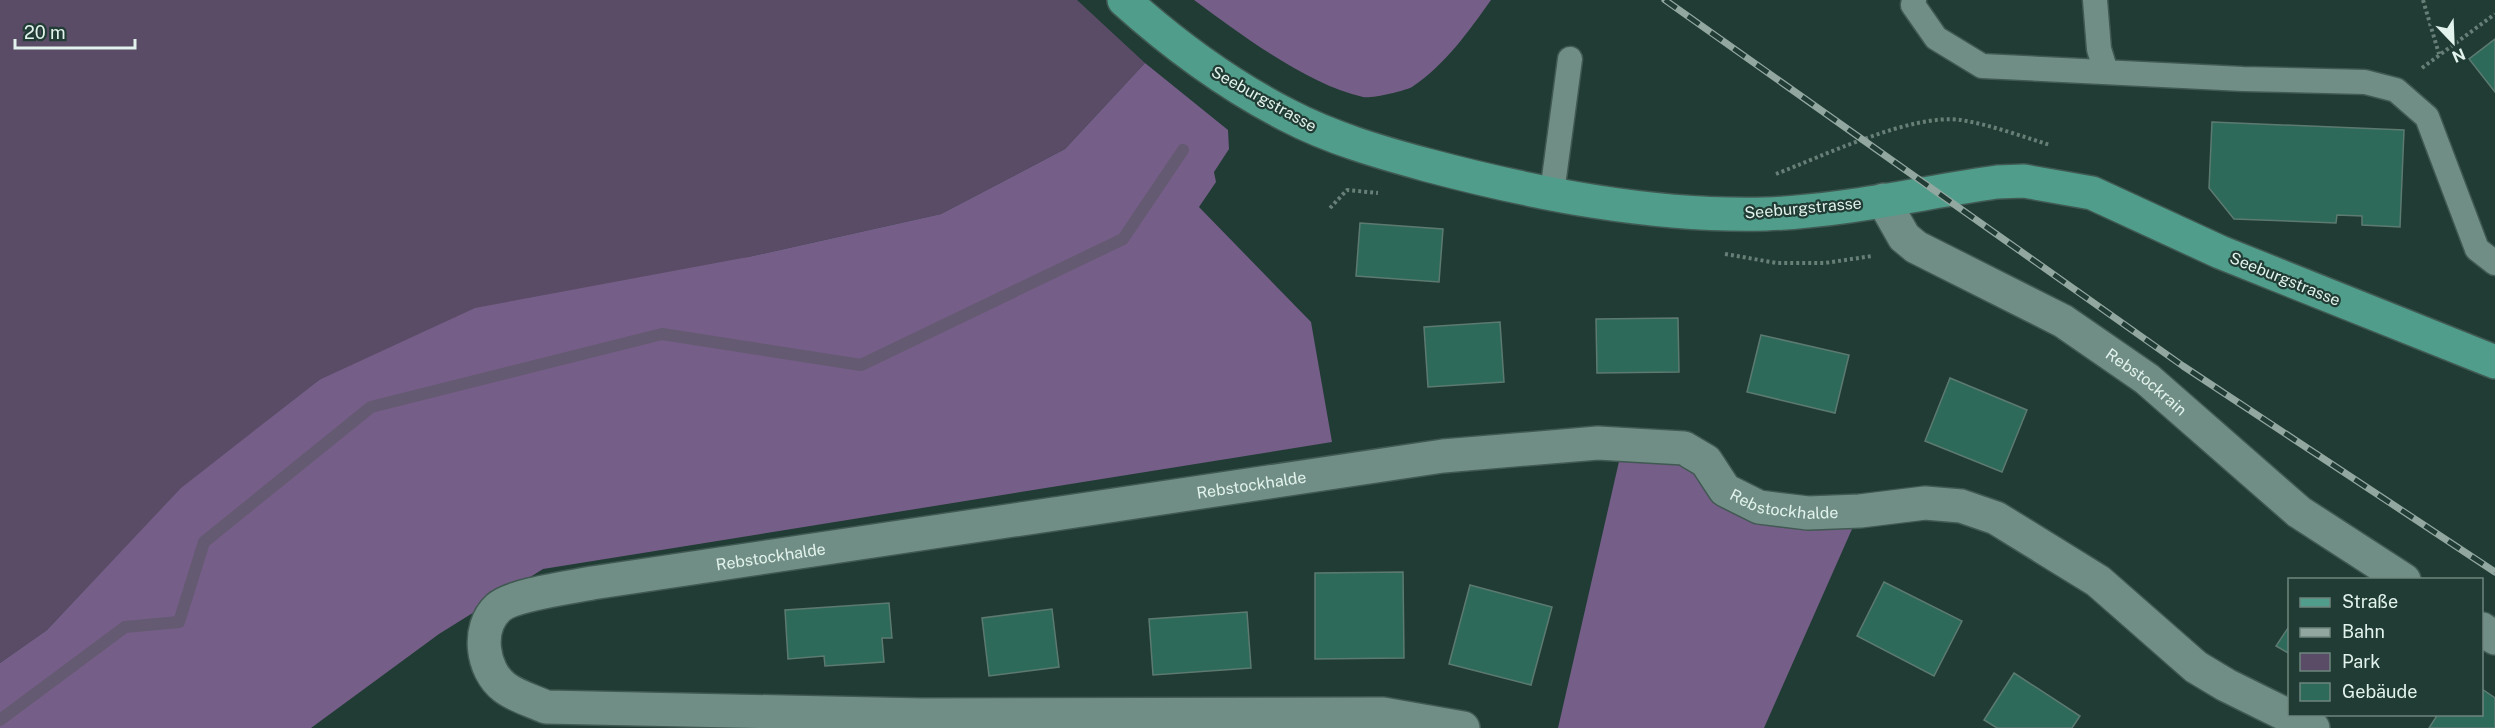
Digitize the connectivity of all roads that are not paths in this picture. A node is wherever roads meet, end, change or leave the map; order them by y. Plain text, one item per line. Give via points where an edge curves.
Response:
1 (1124, 0) edge
2 (1914, 0) edge
3 (2095, 0) edge
4 (1570, 59) dead end
5 (2106, 72) junction
6 (1552, 192) junction
7 (1883, 200) junction
8 (2495, 262) edge
9 (2495, 362) edge
10 (2402, 578) edge
11 (2288, 716) edge
12 (2289, 716) edge
13 (805, 720) edge
14 (1463, 728) edge
15 (2313, 728) edge

1 - 6 main road, Seeburgstrasse via 1211,71 1288,116 1353,144
2 - 5 lane via 1913,5 1936,38 1982,66
3 - 5 lane via 2099,50
4 - 6 lane
5 - 8 lane via 2365,82 2396,90 2427,117 2477,249
6 - 7 main road, Seeburgstrasse via 1704,213 1768,214
7 - 9 main road, Seeburgstrasse via 2024,181 2092,193 2220,252
7 - 10 street, Rebstockrain via 1904,237 1916,247 2062,321 2147,379 2300,512
11 - 13 street, Rebstockhalde via 2196,667 2098,581 1996,518 1961,506 1925,503 1808,513 1759,507 1725,490 1706,461 1684,448 1615,443 1443,456 592,583 527,596 498,607 484,632 485,662 503,687 546,707
12 - 15 street, Rebstockhalde
13 - 14 street, Rebstockhalde via 1383,714

